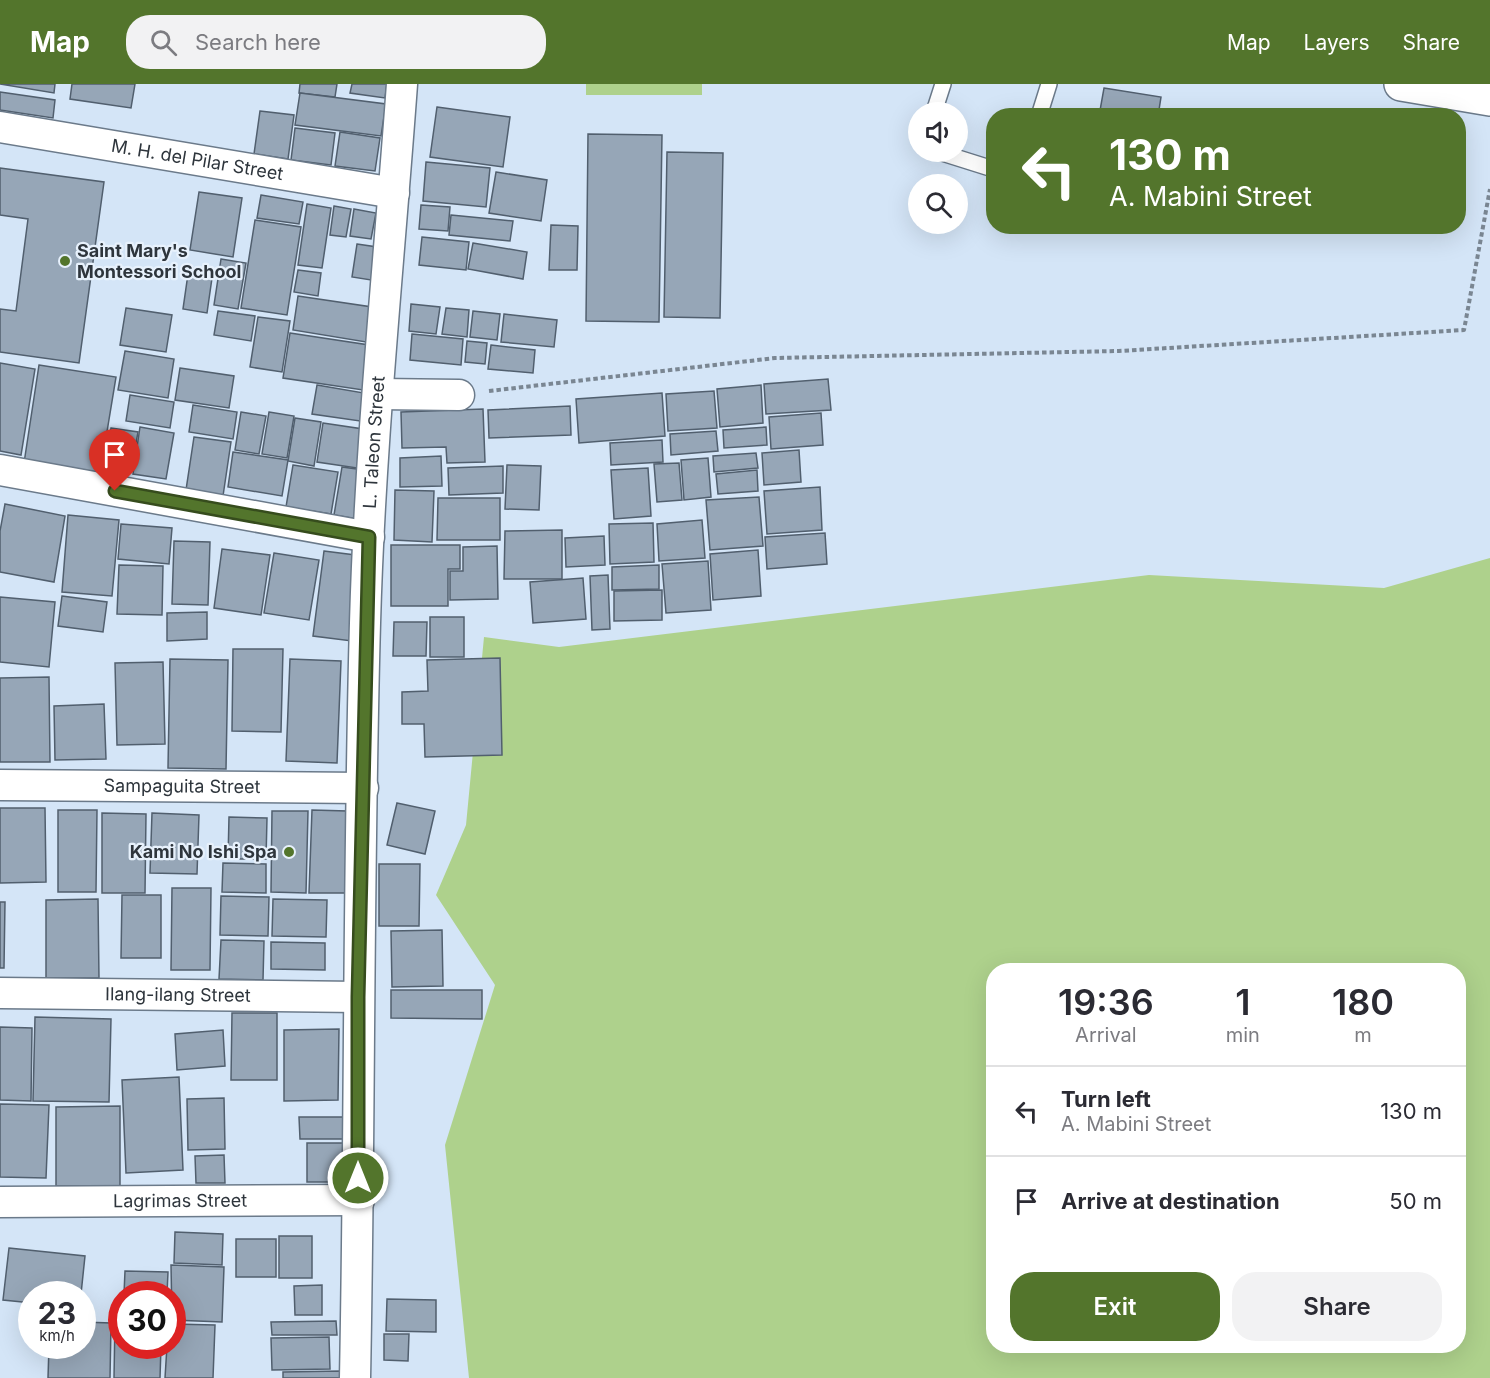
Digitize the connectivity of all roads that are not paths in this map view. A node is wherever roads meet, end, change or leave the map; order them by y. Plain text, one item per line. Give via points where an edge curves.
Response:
1 (402, 84) edge
2 (943, 84) edge
3 (1049, 84) edge
4 (1422, 86) edge
5 (1490, 99) edge
6 (937, 102) edge
7 (1042, 108) edge
8 (0, 127) edge
9 (968, 161) edge
10 (986, 167) edge
11 (394, 193) junction
12 (379, 394) junction
13 (459, 395) road end
14 (0, 470) edge
15 (369, 537) junction
16 (0, 785) edge
17 (363, 788) junction
18 (0, 993) edge
19 (358, 997) junction
20 (358, 1200) junction
21 (0, 1202) edge
22 (355, 1378) edge

1 - 11 street, L. Taleon Street
2 - 6 lane
3 - 7 lane
4 - 5 street
8 - 11 street, M. H. del Pilar Street
9 - 10 lane
11 - 12 street, L. Taleon Street
12 - 13 street
12 - 15 street, L. Taleon Street
14 - 15 street
15 - 17 street, L. Taleon Street
16 - 17 street, Sampaguita Street
17 - 19 street, L. Taleon Street
18 - 19 street, Ilang-ilang Street
19 - 20 street, L. Taleon Street
20 - 21 street, Lagrimas Street
20 - 22 street, L. Taleon Street

